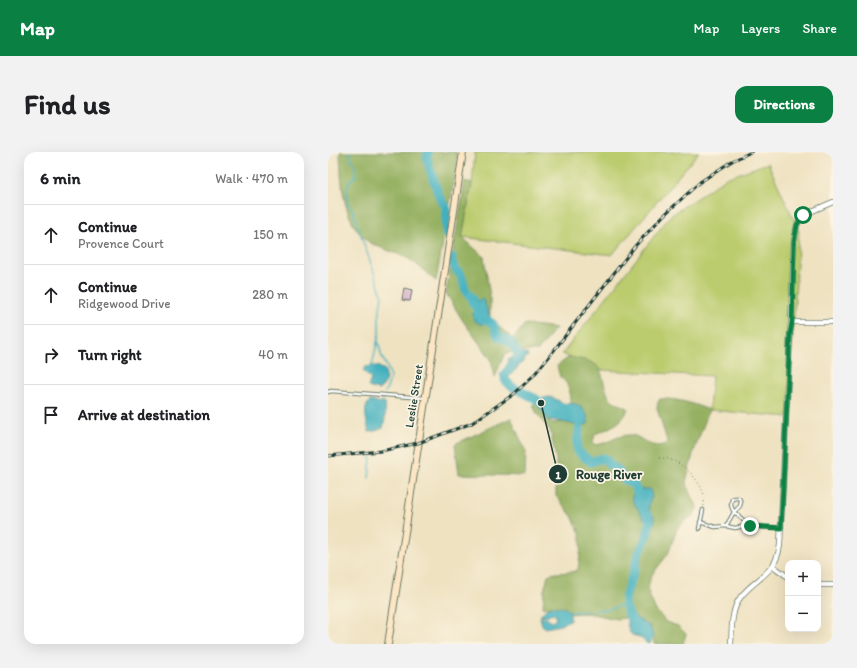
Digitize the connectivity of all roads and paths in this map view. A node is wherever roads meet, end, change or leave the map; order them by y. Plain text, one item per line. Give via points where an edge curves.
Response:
1 (463, 152) edge
2 (833, 202) edge
3 (792, 322) junction
4 (833, 322) edge
5 (328, 392) edge
6 (425, 398) junction
7 (659, 458) dead end
8 (703, 510) joint
9 (734, 512) junction
10 (700, 522) junction
11 (726, 526) junction
12 (750, 526) junction
13 (781, 528) junction
14 (699, 529) dead end
15 (773, 566) junction
16 (785, 575) edge
17 (821, 585) edge
18 (833, 585) edge
19 (388, 644) edge
20 (731, 644) edge

1 - 6 street, Leslie Street
2 - 3 street via 803,215 797,225 794,242
3 - 4 street
3 - 13 street
5 - 6 lane
6 - 19 street, Leslie Street
7 - 8 path via 675,461 694,477 704,493
8 - 10 lane
9 - 9 lane via 740,506 739,498 732,499 731,506
9 - 11 lane
9 - 12 lane
10 - 11 lane via 715,527
10 - 14 lane
11 - 12 lane
12 - 13 lane
13 - 15 street via 778,554
15 - 16 street
15 - 20 street via 738,601 733,615
17 - 18 street

